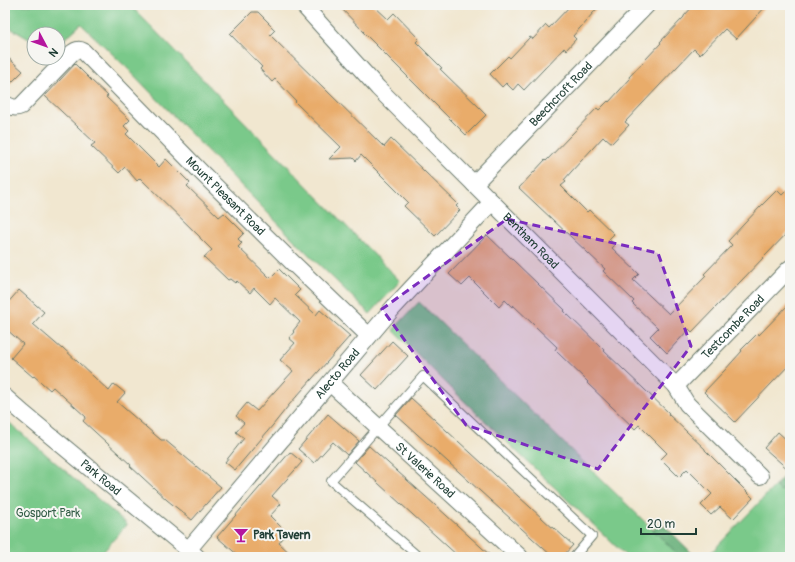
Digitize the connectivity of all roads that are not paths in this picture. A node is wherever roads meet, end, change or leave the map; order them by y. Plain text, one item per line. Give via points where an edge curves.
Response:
1 (303, 5) edge
2 (648, 5) edge
3 (5, 104) edge
4 (474, 184) junction
5 (492, 202) junction
6 (790, 268) edge
7 (369, 336) junction
8 (330, 383) junction
9 (676, 386) junction
10 (5, 397) edge
11 (378, 427) junction
12 (760, 476) dead end
13 (192, 553) edge
14 (419, 557) edge
15 (520, 557) edge
16 (574, 557) edge

1 - 4 street, Bentham Road via 378,88
2 - 4 street, Beechcroft Road
3 - 7 street, Mount Pleasant Road via 12,108 21,106 74,51 85,53 217,188
4 - 5 street, Bentham Road
5 - 7 street, Alecto Road
5 - 9 street, Bentham Road
6 - 9 street, Testcombe Road
7 - 8 street, Alecto Road
8 - 11 street, St Valerie Road
8 - 13 street, Alecto Road
9 - 12 street, Bentham Road via 688,404
10 - 13 street, Park Road
11 - 14 lane via 331,481
11 - 15 street, St Valerie Road
11 - 16 lane via 422,376 592,536

